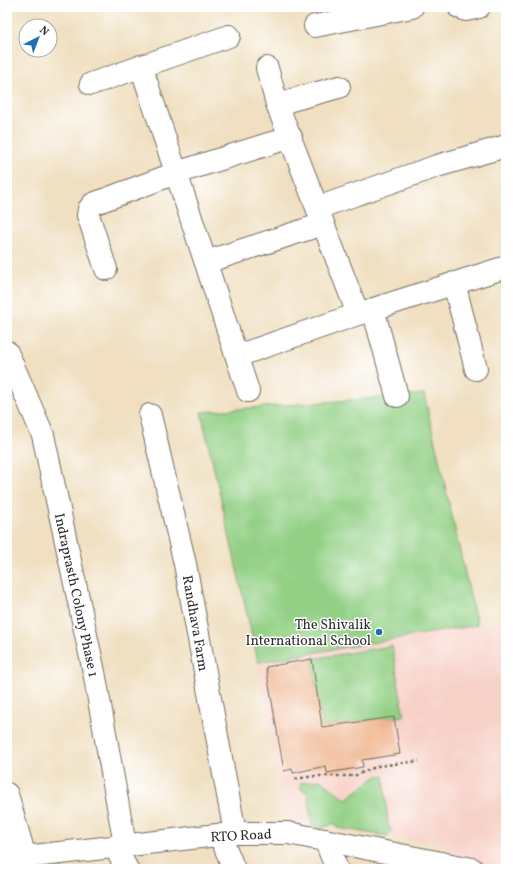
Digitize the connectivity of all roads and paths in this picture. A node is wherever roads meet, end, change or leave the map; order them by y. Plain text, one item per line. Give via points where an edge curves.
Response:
1 (412, 7) edge
2 (459, 7) edge
3 (479, 7) edge
4 (315, 26) dead end
5 (228, 36) dead end
6 (141, 66) junction
7 (267, 68) dead end
8 (91, 84) dead end
9 (339, 88) dead end
10 (277, 104) junction
11 (291, 137) junction
12 (506, 146) edge
13 (176, 173) junction
14 (320, 216) junction
15 (206, 262) junction
16 (506, 267) edge
17 (106, 269) dead end
18 (454, 283) junction
19 (366, 312) junction
20 (7, 352) edge
21 (236, 356) junction
22 (476, 369) dead end
23 (248, 391) dead end
24 (397, 396) dead end
25 (150, 415) dead end
26 (419, 761) dead end
27 (295, 779) dead end
28 (7, 794) edge
29 (227, 834) junction
30 (325, 840) junction
31 (120, 846) junction
32 (18, 861) edge
33 (417, 863) edge
34 (448, 866) edge
35 (127, 869) edge
36 (234, 869) edge
37 (338, 869) edge
38 (472, 869) edge

1 - 4 street
2 - 3 street via 466,10
5 - 6 street
6 - 8 street
6 - 13 street
7 - 10 street
9 - 10 street
10 - 11 street
11 - 13 street
11 - 14 street
12 - 14 street via 437,166
13 - 15 street
13 - 17 street via 98,200 89,209 88,215
14 - 15 street
14 - 19 street
15 - 21 street
16 - 18 street
18 - 19 street
18 - 22 street
19 - 21 street
19 - 24 street
20 - 31 street, Indraprasth Colony Phase 1 via 43,435 94,672
21 - 23 street
25 - 29 street, Randhava Farm via 185,564
26 - 27 path via 378,766 354,776
28 - 32 street
29 - 30 street, RTO Road via 288,833
29 - 31 street, RTO Road
29 - 36 street, Randhava Farm
30 - 33 street, RTO Road
30 - 37 street
31 - 32 street, RTO Road
31 - 35 street, Indraprasth Colony Phase 1
33 - 34 street, RTO Road
34 - 38 street, RTO Road

